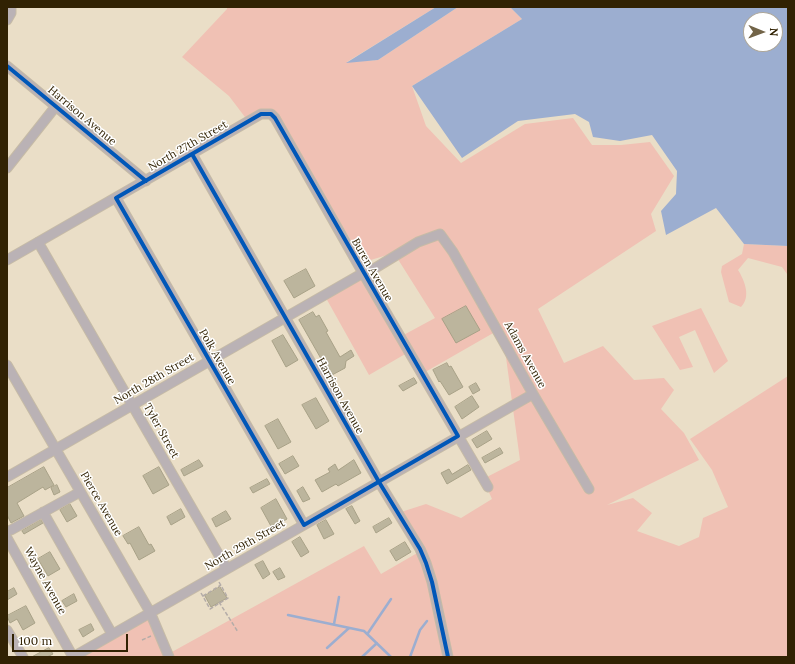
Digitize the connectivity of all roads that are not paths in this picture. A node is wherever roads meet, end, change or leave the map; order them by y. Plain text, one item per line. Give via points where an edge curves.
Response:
1 (11, 7) edge
2 (7, 20) edge
3 (7, 66) edge
4 (56, 106) junction
5 (271, 114) joint
6 (192, 154) junction
7 (7, 168) edge
8 (146, 180) junction
9 (116, 198) junction
10 (440, 234) joint
11 (38, 242) junction
12 (7, 260) edge
13 (363, 273) junction
14 (286, 318) junction
15 (209, 362) junction
16 (7, 365) edge
17 (533, 394) junction
18 (133, 405) junction
19 (458, 436) junction
20 (57, 450) junction
21 (7, 477) edge
22 (378, 482) junction
23 (488, 487) dead end
24 (589, 489) dead end
25 (80, 492) junction
26 (43, 512) junction
27 (304, 525) junction
28 (7, 531) edge
29 (7, 538) edge
30 (224, 570) junction
31 (150, 612) junction
32 (7, 630) edge
33 (112, 634) junction
34 (23, 657) edge
35 (73, 657) edge
36 (169, 657) edge
37 (448, 657) edge

1 - 2 street
3 - 4 street, Harrison Avenue
4 - 7 street
4 - 8 street, Harrison Avenue
5 - 6 street, North 27th Street via 261,114
5 - 13 street, Buren Avenue
6 - 8 street, North 27th Street
6 - 14 street, Harrison Avenue
8 - 9 street, North 27th Street
9 - 11 street, North 27th Street
9 - 15 street, Polk Avenue
10 - 13 street, North 28th Street via 418,242
10 - 17 street, Adams Avenue via 453,252
11 - 12 street, North 27th Street
11 - 18 street, Tyler Street
13 - 14 street, North 28th Street
13 - 19 street, Buren Avenue
14 - 15 street, North 28th Street
14 - 22 street, Harrison Avenue
15 - 18 street, North 28th Street
15 - 27 street, Polk Avenue
16 - 20 street, Pierce Avenue
17 - 19 street, North 29th Street
17 - 24 street, Adams Avenue
18 - 20 street, North 28th Street
18 - 30 street, Tyler Street
19 - 22 street, North 29th Street
19 - 23 street, Buren Avenue
20 - 21 street, North 28th Street
20 - 25 street, Pierce Avenue
22 - 27 street, North 29th Street
22 - 37 street, Harrison Avenue via 426,563
25 - 26 street
25 - 31 street, Pierce Avenue
26 - 28 street
26 - 33 street
27 - 30 street, North 29th Street
29 - 35 street, Wayne Avenue
30 - 31 street, North 29th Street
31 - 33 street, North 29th Street
31 - 36 street, Pierce Avenue
32 - 34 street
33 - 35 street, North 29th Street

